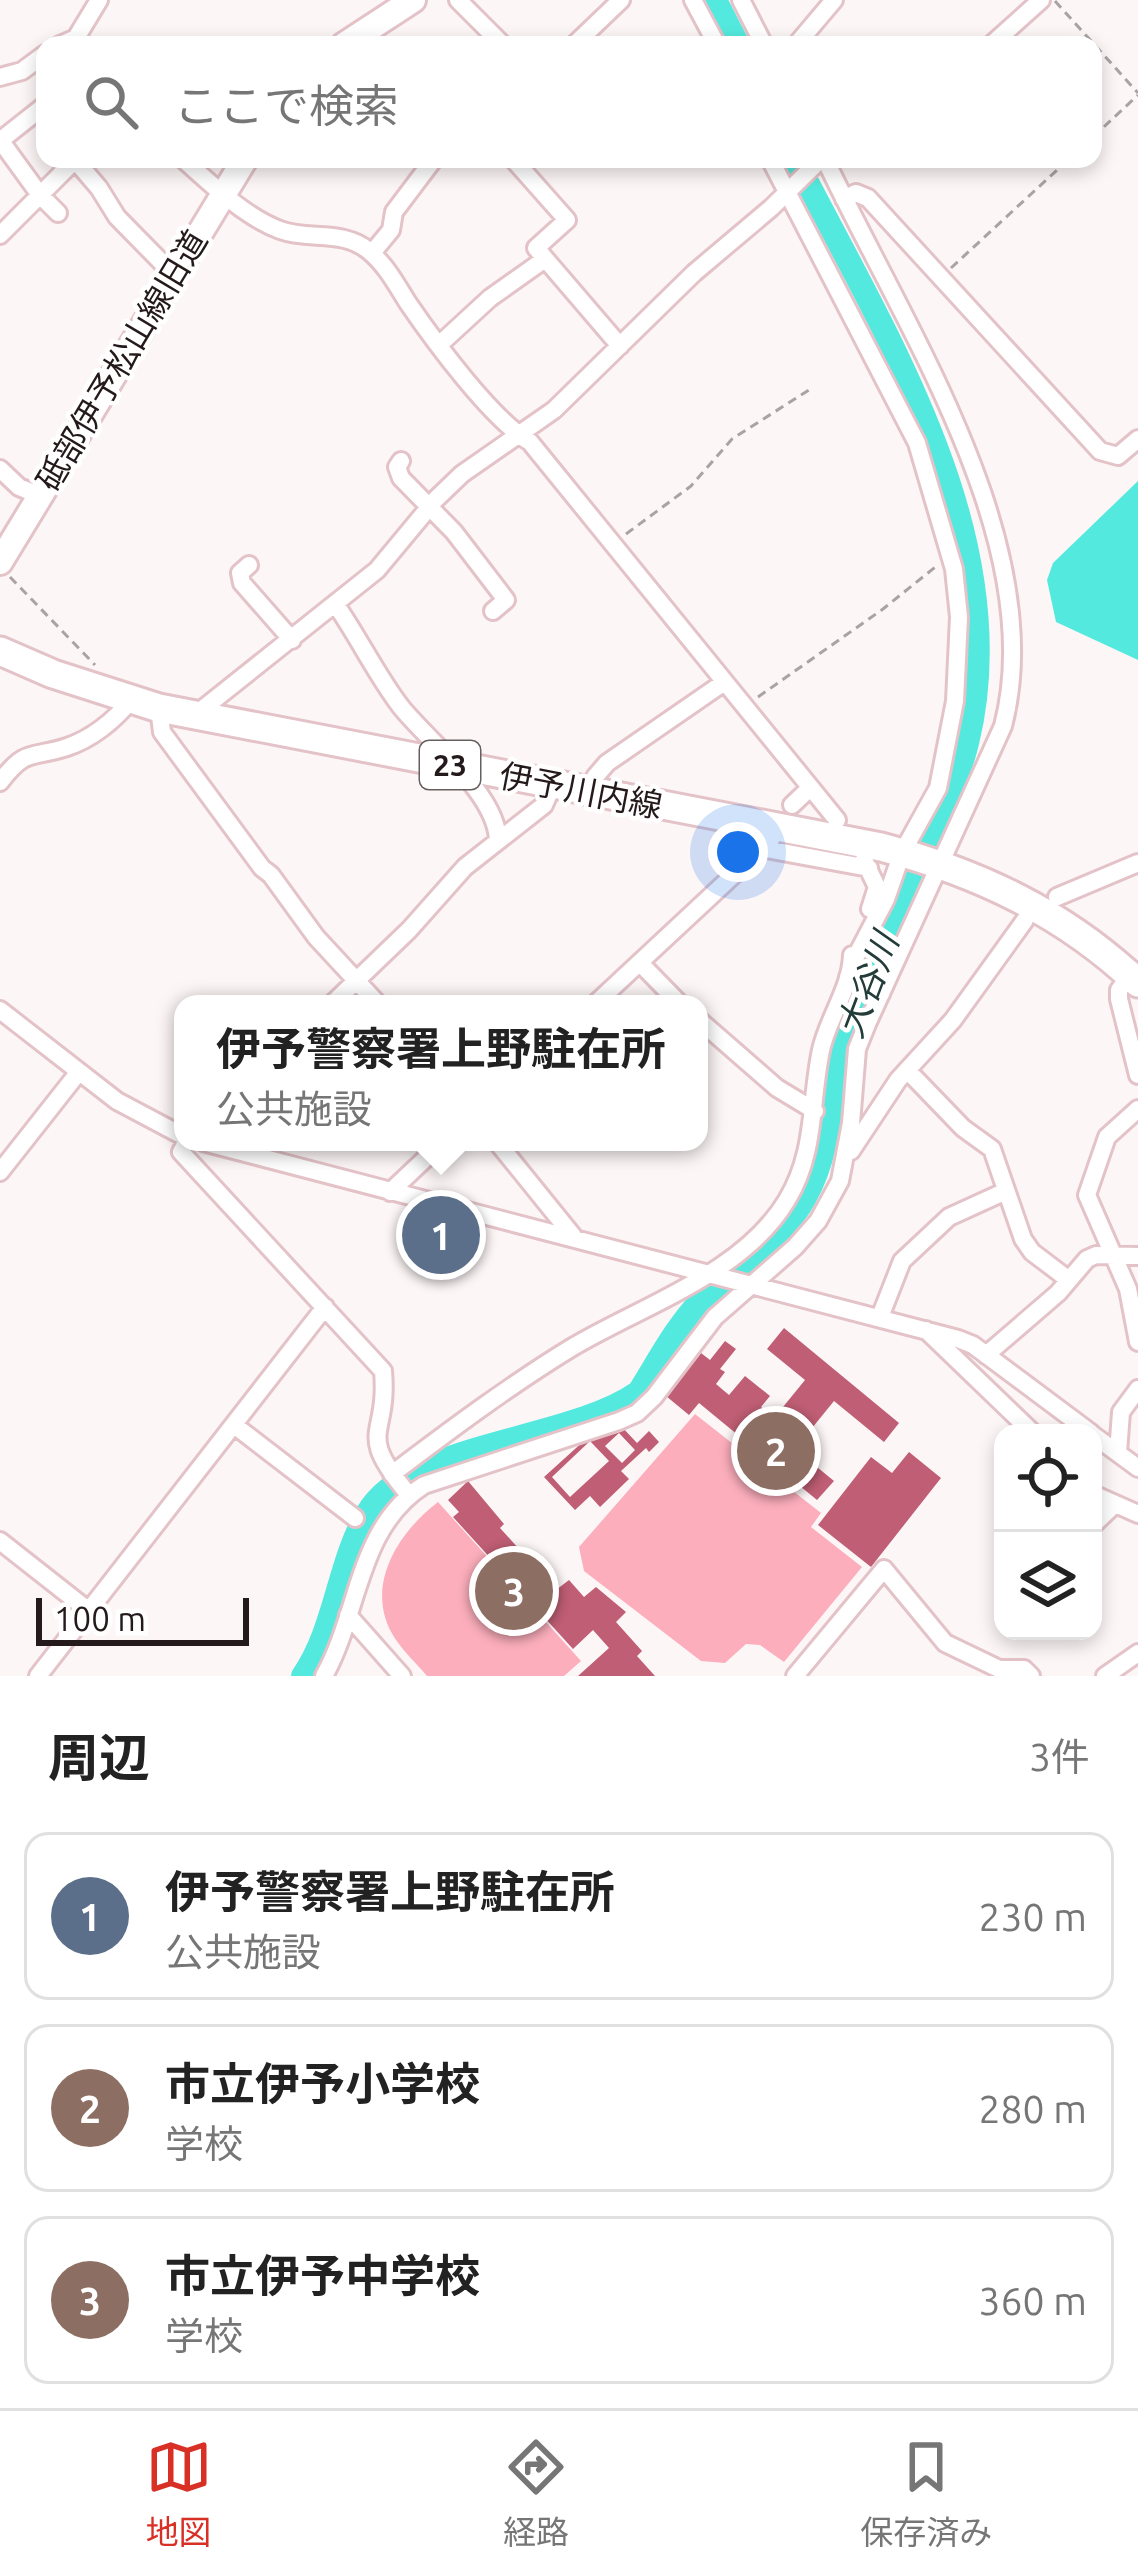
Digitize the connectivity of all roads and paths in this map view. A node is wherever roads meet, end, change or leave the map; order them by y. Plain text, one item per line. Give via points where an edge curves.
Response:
1 (99, 0) edge
2 (413, 0) edge
3 (458, 0) edge
4 (621, 0) edge
5 (693, 0) edge
6 (741, 0) edge
7 (834, 0) edge
8 (1041, 0) edge
9 (1053, 0) edge
10 (78, 36) edge
11 (358, 36) edge
12 (493, 36) edge
13 (583, 36) edge
14 (712, 36) edge
15 (759, 36) edge
16 (804, 36) edge
17 (1002, 36) edge
18 (1086, 36) edge
19 (1102, 54) edge
20 (36, 61) edge
21 (0, 77) edge
22 (1138, 94) edge
23 (36, 112) edge
24 (1102, 128) edge
25 (0, 140) edge
26 (68, 168) edge
27 (83, 168) edge
28 (194, 168) edge
29 (238, 168) edge
30 (426, 168) edge
31 (521, 168) edge
32 (775, 168) edge
33 (814, 168) edge
34 (827, 168) edge
35 (1059, 168) edge
36 (223, 192) junction
37 (789, 192) junction
38 (40, 195) junction
39 (844, 199) junction
40 (58, 213) dead end
41 (2, 227) edge
42 (372, 253) junction
43 (545, 259) junction
44 (173, 274) junction
45 (941, 277) junction
46 (440, 344) junction
47 (620, 346) junction
48 (812, 388) dead end
49 (518, 434) junction
50 (1138, 439) edge
51 (401, 461) dead end
52 (0, 469) edge
53 (38, 495) junction
54 (430, 507) junction
55 (612, 544) junction
56 (950, 556) junction
57 (0, 565) edge
58 (249, 565) dead end
59 (336, 605) junction
60 (493, 611) dead end
61 (292, 640) junction
62 (0, 651) edge
63 (98, 669) dead end
64 (723, 683) junction
65 (130, 701) junction
66 (741, 705) junction
67 (159, 708) junction
68 (195, 715) junction
69 (455, 766) junction
70 (0, 782) edge
71 (553, 784) junction
72 (810, 788) junction
73 (591, 791) junction
74 (792, 805) dead end
75 (837, 820) dead end
76 (498, 840) junction
77 (919, 857) junction
78 (1138, 863) edge
79 (1058, 898) dead end
80 (1024, 920) dead end
81 (640, 963) junction
82 (852, 974) junction
83 (1134, 979) edge
84 (358, 980) junction
85 (878, 992) junction
86 (342, 995) edge
87 (370, 995) edge
88 (605, 995) edge
89 (671, 995) edge
90 (0, 1010) edge
91 (708, 1028) edge
92 (907, 1070) junction
93 (78, 1073) junction
94 (1138, 1076) edge
95 (1138, 1108) edge
96 (815, 1111) junction
97 (174, 1134) edge
98 (182, 1151) edge
99 (237, 1151) edge
100 (433, 1151) edge
101 (504, 1151) edge
102 (842, 1168) junction
103 (0, 1172) edge
104 (1006, 1191) junction
105 (390, 1192) junction
106 (573, 1236) junction
107 (1113, 1255) junction
108 (1138, 1256) edge
109 (711, 1276) junction
110 (1069, 1280) junction
111 (746, 1283) junction
112 (325, 1307) junction
113 (880, 1317) junction
114 (925, 1328) junction
115 (1138, 1342) edge
116 (986, 1355) junction
117 (1138, 1389) edge
118 (1025, 1424) edge
119 (1079, 1424) edge
120 (234, 1425) junction
121 (1102, 1441) edge
122 (1118, 1453) junction
123 (1138, 1468) edge
124 (400, 1485) junction
125 (1102, 1499) edge
126 (1114, 1505) junction
127 (1137, 1513) edge
128 (1102, 1516) edge
129 (355, 1518) dead end
130 (0, 1541) edge
131 (89, 1611) junction
132 (348, 1615) junction
133 (1138, 1653) edge
134 (38, 1676) edge
135 (323, 1676) edge
136 (402, 1676) edge
137 (795, 1676) edge
138 (1031, 1676) edge
139 (1105, 1676) edge

1 - 10 street
2 - 11 street
3 - 12 street
4 - 13 street
5 - 14 street
6 - 15 street
7 - 16 street
8 - 17 street
9 - 18 path
19 - 22 path
20 - 21 street
22 - 24 path
23 - 25 street
25 - 38 street
26 - 38 street
27 - 44 street
28 - 36 street
29 - 36 street, 砥部伊予松山線旧道
30 - 42 street
31 - 43 street via 567,220 536,248
32 - 37 street
33 - 37 street
34 - 39 street
35 - 45 path
36 - 42 street via 284,232 334,236
36 - 44 street, 砥部伊予松山線旧道
37 - 47 street
37 - 56 street via 917,442
38 - 40 street
38 - 41 street
39 - 45 street via 868,198
39 - 77 street via 948,406 1007,583 1012,632 1003,726
42 - 46 street
43 - 46 street
43 - 47 street
44 - 53 street, 砥部伊予松山線旧道
45 - 50 street via 1100,451 1118,456
46 - 49 street
47 - 49 street
48 - 55 path via 732,439 671,503
49 - 54 street
49 - 55 street
51 - 54 street via 400,478
52 - 53 street
53 - 57 street, 砥部伊予松山線旧道
54 - 59 street
54 - 60 street via 506,600
55 - 64 street
56 - 66 path
56 - 77 street via 959,617 956,701
57 - 63 path
58 - 61 street via 242,583
59 - 61 street
59 - 69 street via 400,706
61 - 68 street
62 - 65 main road, 伊予川内線 / 23
64 - 66 street
64 - 73 street via 607,763
65 - 67 main road, 伊予川内線 / 23
65 - 70 street via 82,741 30,752
66 - 72 street
67 - 68 main road, 伊予川内線 / 23
67 - 84 street via 162,732 304,923
68 - 69 main road, 伊予川内線 / 23
69 - 71 main road, 伊予川内線 / 23
69 - 76 street via 495,818
71 - 73 main road, 伊予川内線 / 23
71 - 76 street via 544,805
72 - 74 street
72 - 75 street
73 - 77 main road, 伊予川内線 / 23
76 - 84 street
77 - 82 street via 886,899
77 - 83 main road, 伊予川内線 / 23 via 1030,903
77 - 85 street
78 - 79 street
80 - 92 street
81 - 82 street via 768,845 867,864 877,887 853,947
81 - 88 street
81 - 89 street
82 - 85 street
82 - 96 street via 821,1050
83 - 94 street via 1119,998
84 - 86 street
84 - 87 street
85 - 102 street via 857,1049
90 - 93 street
91 - 96 street
92 - 102 street
92 - 104 street via 992,1149
93 - 97 street
93 - 103 street
95 - 107 street via 1107,1136 1087,1195
96 - 109 street via 805,1164 787,1201
98 - 112 street
99 - 105 street
100 - 105 street
101 - 106 street
102 - 111 street via 818,1221
104 - 110 street via 1032,1252
104 - 113 street via 949,1217 902,1261
105 - 106 street
106 - 109 street
107 - 108 street
107 - 110 street via 1087,1259
107 - 115 street
109 - 111 street
109 - 124 street via 565,1352 458,1423
110 - 116 street
111 - 113 street
111 - 124 street via 638,1413 424,1486
112 - 120 street
112 - 124 street via 383,1371 376,1436
113 - 114 street
114 - 116 street
114 - 118 street
116 - 119 street
117 - 122 street via 1121,1412
120 - 129 street
120 - 131 street
121 - 122 street
122 - 123 street
124 - 132 street
125 - 126 street
126 - 127 street
126 - 128 street
130 - 131 street
131 - 134 street
132 - 135 street
132 - 136 street
133 - 139 street
137 - 138 street via 884,1568 945,1643

